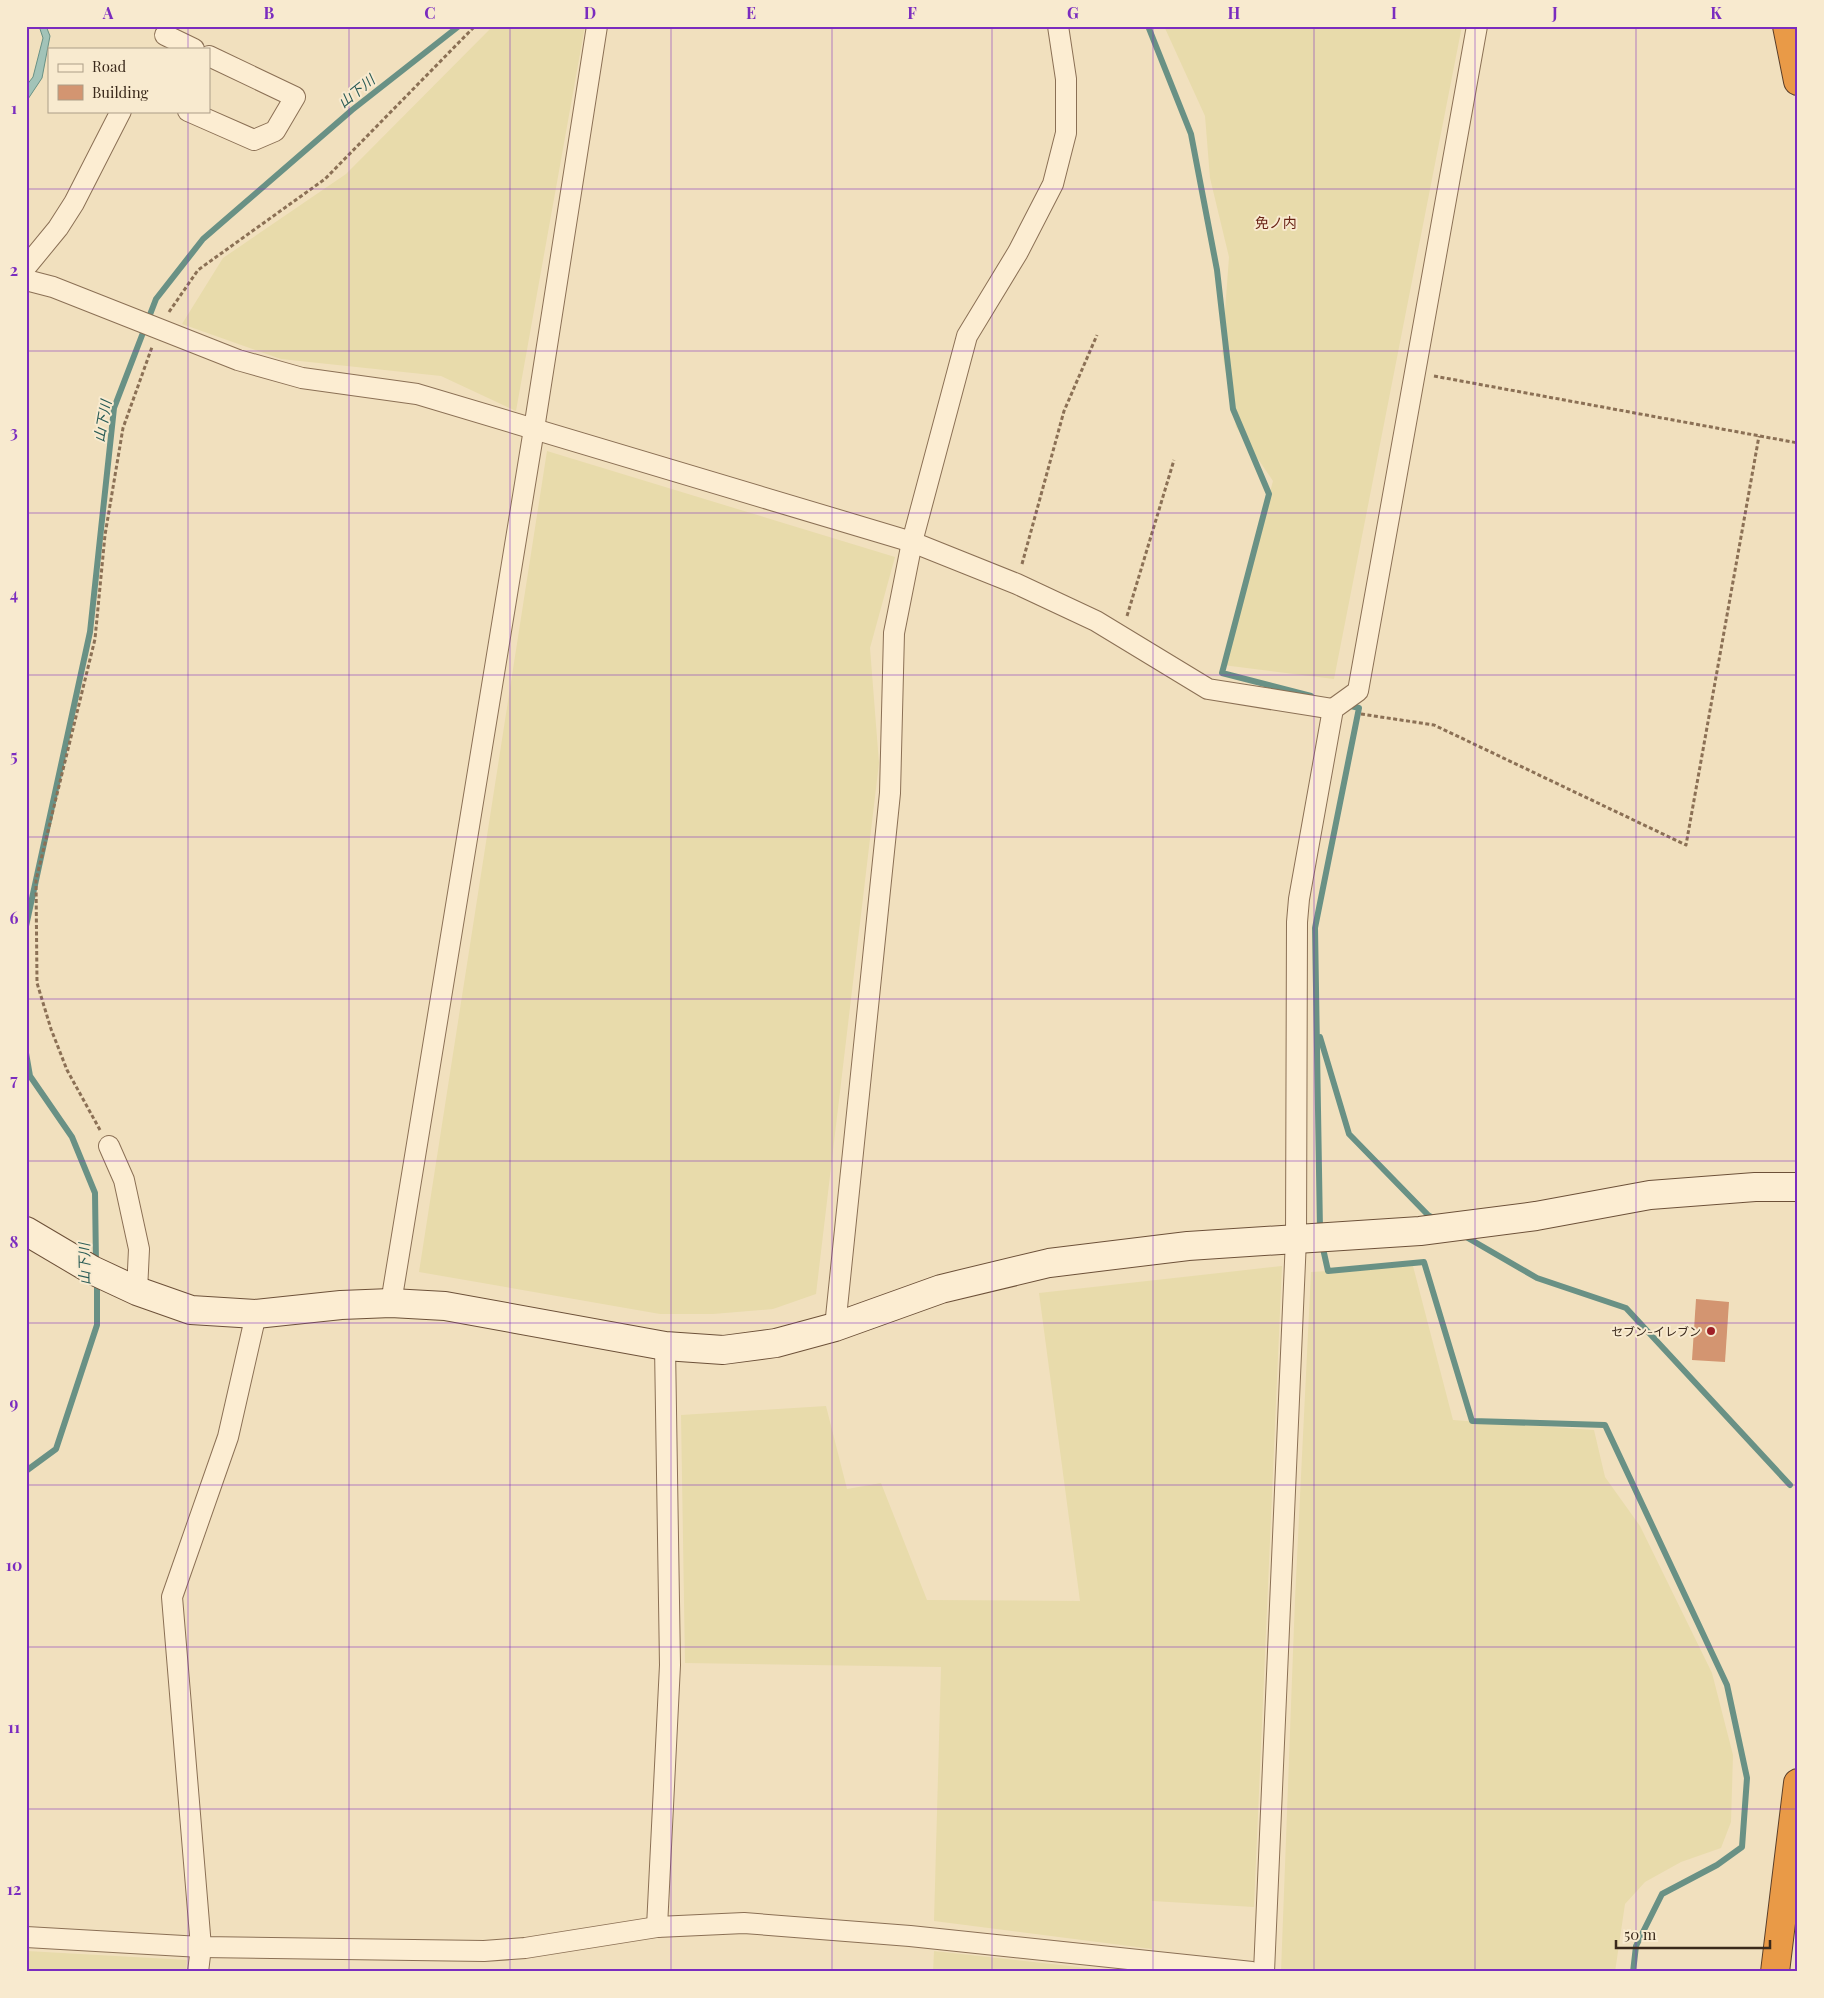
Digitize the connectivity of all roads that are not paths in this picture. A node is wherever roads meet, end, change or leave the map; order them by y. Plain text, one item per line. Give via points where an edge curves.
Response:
1 (597, 26) edge
2 (1058, 26) edge
3 (1477, 26) edge
4 (1787, 26) edge
5 (164, 37) edge
6 (192, 48) edge
7 (210, 56) edge
8 (1798, 81) edge
9 (120, 112) edge
10 (190, 112) edge
11 (26, 267) edge
12 (26, 280) edge
13 (534, 429) junction
14 (912, 542) junction
15 (1333, 709) junction
16 (109, 1146) road end
17 (1798, 1187) edge
18 (26, 1231) edge
19 (1296, 1239) junction
20 (136, 1291) junction
21 (391, 1303) junction
22 (256, 1314) junction
23 (835, 1327) junction
24 (665, 1346) junction
25 (1798, 1782) edge
26 (657, 1927) junction
27 (26, 1937) edge
28 (201, 1947) junction
29 (198, 1972) edge
30 (1252, 1972) edge
31 (1264, 1972) edge
32 (1775, 1972) edge

1 - 13 street
2 - 14 street via 1066,79 1066,132 1053,184 1018,252 967,336
3 - 15 street via 1358,691
4 - 8 highway
5 - 6 street
7 - 10 street via 295,97 275,131 254,140
9 - 11 street via 74,203
12 - 13 street via 53,287 238,360 302,378 417,394
13 - 14 street
13 - 21 street
14 - 15 street via 1017,584 1096,621 1208,688
14 - 23 street via 894,633 890,793
15 - 19 street via 1299,899
16 - 20 street via 124,1180 139,1249
17 - 19 street via 1650,1195 1536,1216 1420,1232
18 - 20 street via 92,1270
19 - 23 street via 1188,1246 1049,1263 941,1289
19 - 31 street
20 - 22 street via 191,1310
21 - 22 street
21 - 24 street via 445,1306
22 - 28 street via 228,1436 172,1597
23 - 24 street via 776,1343 723,1350
24 - 26 street via 670,1665
25 - 32 highway
26 - 28 street via 524,1948 484,1951
26 - 30 street via 744,1923 910,1936
27 - 28 street
28 - 29 street

